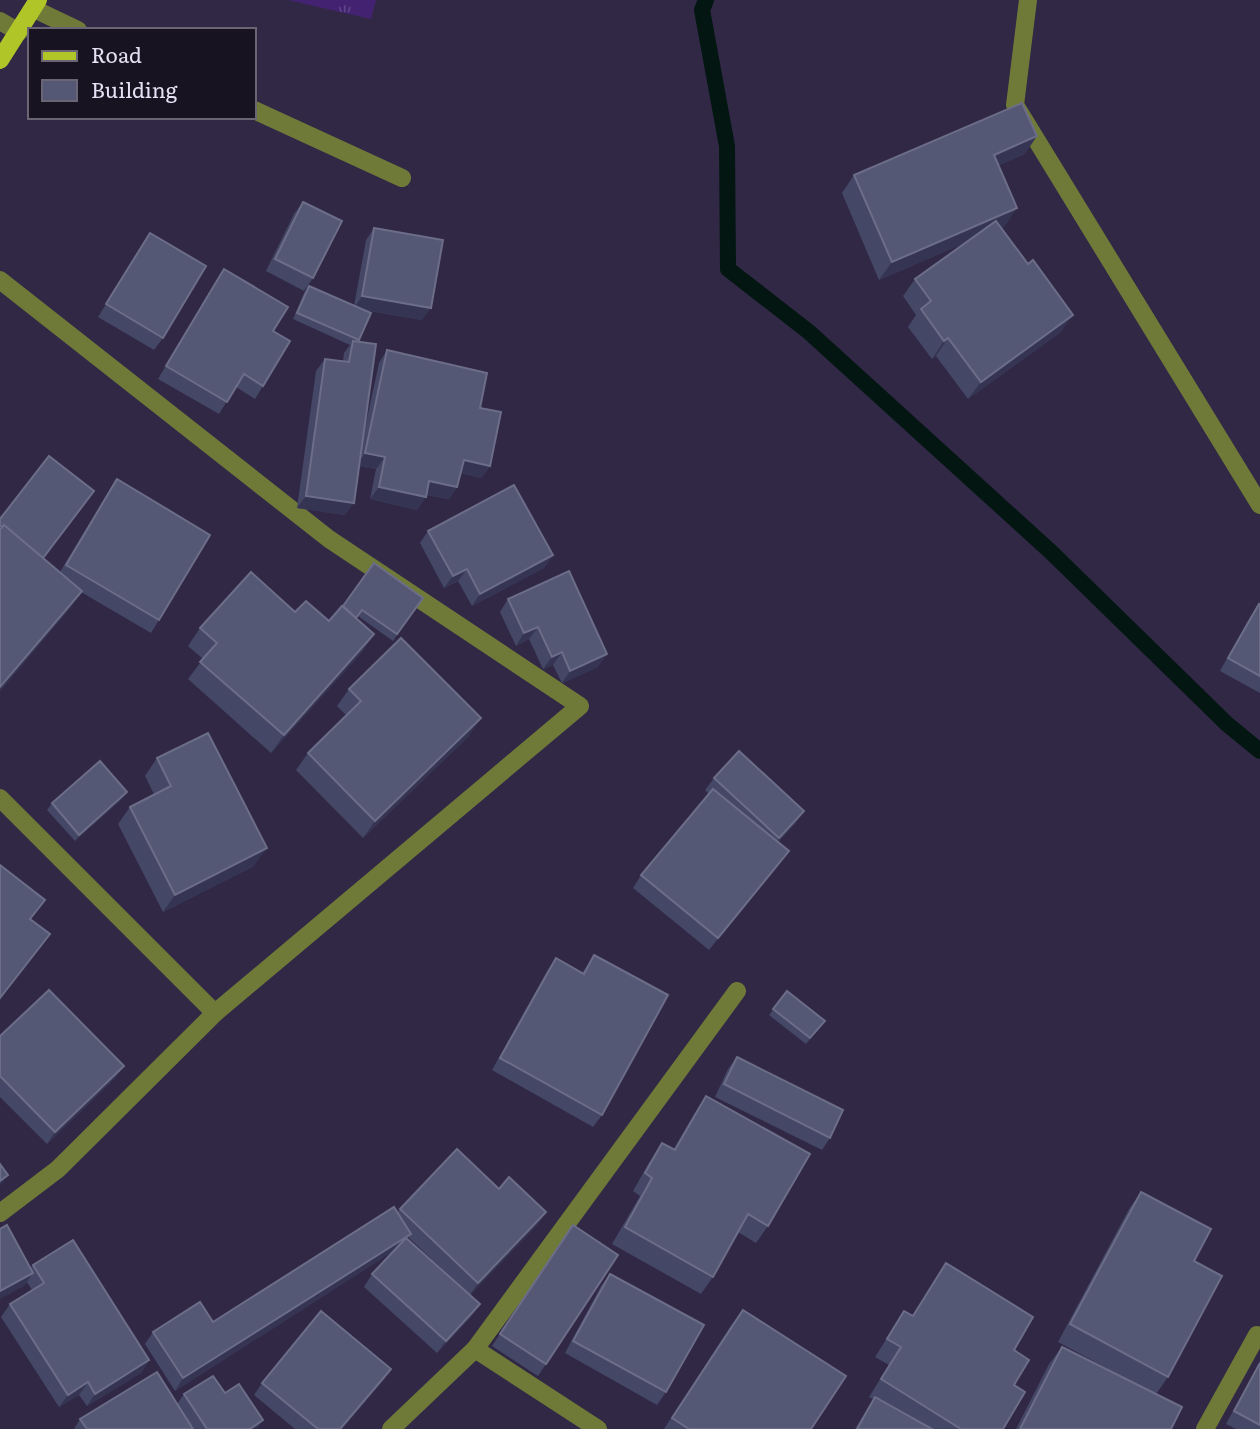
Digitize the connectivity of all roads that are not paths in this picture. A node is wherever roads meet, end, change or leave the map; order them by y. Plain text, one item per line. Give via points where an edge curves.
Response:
1 (1028, 0) edge
2 (36, 5) edge
3 (0, 21) edge
4 (75, 28) edge
5 (19, 32) junction
6 (0, 60) edge
7 (256, 111) edge
8 (402, 178) dead end
9 (0, 280) edge
10 (1260, 505) edge
11 (0, 798) edge
12 (737, 991) dead end
13 (215, 1013) junction
14 (0, 1213) edge
15 (1256, 1335) dead end
16 (475, 1349) junction
17 (391, 1429) edge
18 (598, 1429) edge
19 (1205, 1429) edge

1 - 10 street via 1014,105
2 - 4 street
2 - 5 main road
3 - 5 street
5 - 6 main road
7 - 8 street
9 - 13 street via 329,539 580,706
11 - 13 street
12 - 16 street
13 - 14 street via 58,1169
15 - 19 street
16 - 17 street
16 - 18 street

